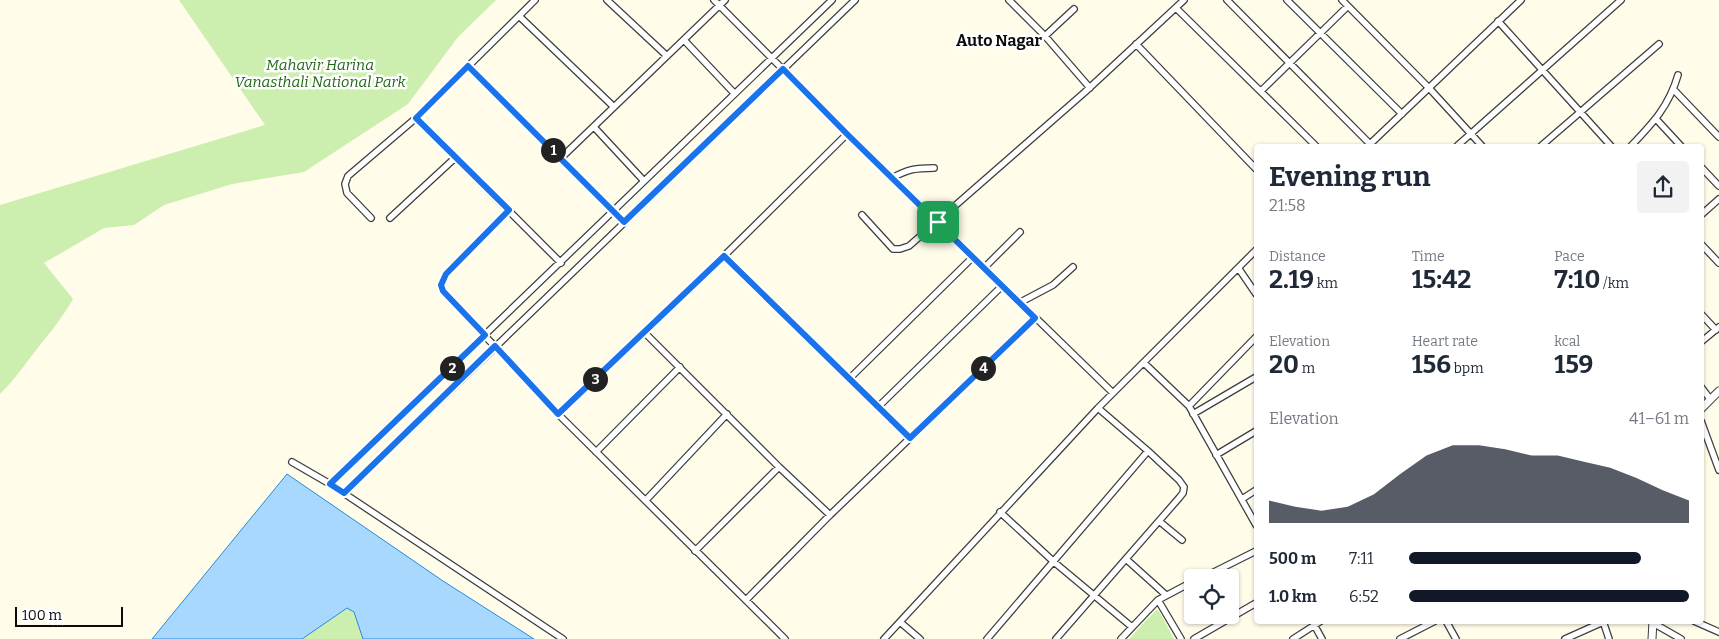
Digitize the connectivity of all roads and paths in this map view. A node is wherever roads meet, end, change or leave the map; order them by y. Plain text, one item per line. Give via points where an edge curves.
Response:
1 (535, 0) edge
2 (608, 0) edge
3 (714, 0) edge
4 (726, 0) edge
5 (832, 0) edge
6 (854, 0) edge
7 (1009, 0) edge
8 (1184, 0) edge
9 (1227, 0) edge
10 (1287, 0) edge
11 (1342, 0) edge
12 (1521, 0) edge
13 (1621, 0) edge
14 (720, 6) junction
15 (1348, 6) junction
16 (1176, 8) junction
17 (1074, 9) dead end
18 (519, 16) junction
19 (1498, 21) junction
20 (1320, 33) junction
21 (1046, 36) junction
22 (684, 40) junction
23 (1136, 44) junction
24 (1659, 44) dead end
25 (667, 56) junction
26 (772, 58) junction
27 (1289, 62) junction
28 (468, 66) junction
29 (783, 69) junction
30 (1543, 70) junction
31 (1678, 75) dead end
32 (1090, 88) junction
33 (1429, 88) junction
34 (1674, 90) junction
35 (1261, 91) junction
36 (734, 93) junction
37 (614, 107) junction
38 (1580, 112) junction
39 (1402, 114) junction
40 (416, 118) junction
41 (1656, 120) junction
42 (594, 127) junction
43 (847, 134) junction
44 (1471, 134) junction
45 (1719, 137) edge
46 (1314, 144) edge
47 (1368, 144) edge
48 (1370, 144) edge
49 (1459, 144) edge
50 (1480, 144) edge
51 (1546, 144) edge
52 (1609, 144) edge
53 (1633, 144) edge
54 (1679, 144) edge
55 (456, 157) junction
56 (561, 158) junction
57 (1254, 167) edge
58 (934, 168) dead end
59 (1704, 170) edge
60 (892, 178) junction
61 (644, 181) junction
62 (1719, 186) edge
63 (1719, 199) edge
64 (509, 210) junction
65 (612, 211) junction
66 (1704, 212) edge
67 (862, 215) dead end
68 (371, 218) dead end
69 (390, 218) dead end
70 (624, 222) junction
71 (938, 222) junction
72 (1020, 232) dead end
73 (1704, 247) edge
74 (1254, 252) edge
75 (724, 256) junction
76 (973, 257) junction
77 (561, 262) junction
78 (1719, 263) edge
79 (1073, 267) dead end
80 (984, 268) junction
81 (1239, 269) junction
82 (1002, 286) junction
83 (1254, 291) edge
84 (1020, 303) junction
85 (1704, 317) edge
86 (1035, 318) junction
87 (1717, 329) edge
88 (644, 332) junction
89 (485, 335) junction
90 (1254, 339) edge
91 (1704, 340) edge
92 (495, 346) junction
93 (1144, 363) junction
94 (680, 368) junction
95 (1254, 378) edge
96 (850, 380) junction
97 (1704, 391) edge
98 (1719, 391) edge
99 (1113, 393) junction
100 (1710, 399) junction
101 (1704, 405) edge
102 (1189, 406) junction
103 (878, 408) junction
104 (1098, 408) junction
105 (558, 414) junction
106 (727, 414) junction
107 (1193, 414) junction
108 (1704, 429) edge
109 (1254, 433) edge
110 (910, 438) junction
111 (1148, 451) junction
112 (596, 452) junction
113 (1216, 455) junction
114 (292, 462) dead end
115 (779, 467) junction
116 (1719, 470) edge
117 (330, 484) junction
118 (1254, 491) edge
119 (344, 493) junction
120 (1242, 499) junction
121 (646, 500) junction
122 (1000, 512) junction
123 (830, 515) junction
124 (1159, 521) junction
125 (1254, 521) edge
126 (1182, 540) dead end
127 (695, 551) junction
128 (1254, 552) edge
129 (1126, 559) junction
130 (1054, 562) junction
131 (1220, 569) edge
132 (1184, 586) edge
133 (1096, 595) junction
134 (1166, 595) junction
135 (746, 600) junction
136 (1158, 600) junction
137 (1254, 604) edge
138 (900, 622) junction
139 (1312, 624) edge
140 (1314, 624) edge
141 (1429, 624) edge
142 (1448, 624) edge
143 (1599, 624) edge
144 (1604, 624) edge
145 (1653, 624) edge
146 (1656, 624) edge
147 (1701, 624) edge
148 (1132, 627) junction
149 (1719, 632) edge
150 (563, 639) edge
151 (785, 639) edge
152 (884, 639) edge
153 (920, 639) edge
154 (988, 639) edge
155 (1056, 639) edge
156 (1121, 639) edge
157 (1180, 639) edge
158 (1194, 639) edge
159 (1292, 639) edge
160 (1322, 639) edge
161 (1400, 639) edge
162 (1456, 639) edge
163 (1565, 639) edge
164 (1609, 639) edge
165 (1652, 639) edge
166 (1681, 639) edge

1 - 18 street
2 - 25 street
3 - 14 street
4 - 14 street
5 - 26 street
6 - 29 street
7 - 21 street
8 - 16 street
9 - 27 street
10 - 20 street
11 - 15 street
12 - 19 street
13 - 30 street
14 - 22 street
14 - 26 street
15 - 20 street
15 - 33 street
16 - 23 street
16 - 35 street
17 - 21 street
18 - 28 street
18 - 37 street
19 - 30 street
19 - 33 street
20 - 27 street
20 - 39 street
21 - 32 street
22 - 25 street
22 - 36 street
23 - 32 street
23 - 57 street
24 - 38 street
25 - 37 street
26 - 29 street
26 - 36 street
27 - 35 street
27 - 47 street
28 - 40 street
28 - 56 street
29 - 43 street
29 - 70 street
30 - 38 street
30 - 44 street
31 - 34 street
32 - 71 street
33 - 39 street
33 - 44 street
34 - 41 street
34 - 45 street
35 - 46 street
36 - 61 street
37 - 42 street
38 - 51 street
38 - 52 street
39 - 48 street
40 - 55 street
40 - 68 street via 348,176 346,193
41 - 53 street
41 - 54 street
42 - 56 street
42 - 61 street
43 - 60 street
43 - 75 street
44 - 49 street
44 - 50 street
55 - 64 street
55 - 69 street
56 - 65 street
58 - 60 street via 905,170
59 - 62 street
60 - 71 street
61 - 65 street
63 - 66 street
64 - 77 street
64 - 89 street via 446,274 441,285
65 - 70 street
65 - 77 street
67 - 71 street via 893,249 900,250
70 - 92 street
71 - 76 street
72 - 80 street
73 - 78 street
74 - 81 street
75 - 88 street
75 - 96 street
76 - 80 street
76 - 96 street
77 - 89 street
79 - 84 street via 1053,285
80 - 82 street
81 - 83 street
81 - 93 street
82 - 84 street
82 - 103 street
84 - 86 street
85 - 87 street
86 - 99 street
86 - 110 street
87 - 91 street
88 - 94 street
88 - 105 street
89 - 92 street
89 - 117 street
90 - 102 street
92 - 105 street
92 - 119 street
93 - 99 street
93 - 102 street
94 - 106 street
94 - 112 street
95 - 107 street
96 - 103 street
97 - 100 street
98 - 100 street
99 - 104 street
100 - 101 street
102 - 107 street
103 - 110 street
104 - 111 street
104 - 122 street
105 - 112 street
106 - 115 street
106 - 121 street
107 - 113 street
108 - 116 street
109 - 113 street
110 - 123 street
111 - 124 street via 1184,487 1183,493
111 - 130 street
112 - 121 street
113 - 120 street
114 - 117 street
115 - 123 street
115 - 127 street
117 - 119 street
118 - 120 street
119 - 150 street
120 - 125 street
121 - 127 street
122 - 130 street
122 - 138 street
123 - 135 street
124 - 126 street
124 - 129 street
127 - 135 street
128 - 131 street
129 - 133 street
129 - 134 street
130 - 133 street
130 - 154 street
132 - 134 street
133 - 148 street
133 - 155 street
134 - 136 street
135 - 151 street
136 - 148 street
136 - 157 street
137 - 158 street
138 - 152 street
138 - 153 street
139 - 159 street
140 - 160 street
141 - 161 street
142 - 162 street
143 - 163 street
144 - 164 street
145 - 165 street
146 - 166 street
147 - 149 street
148 - 156 street

